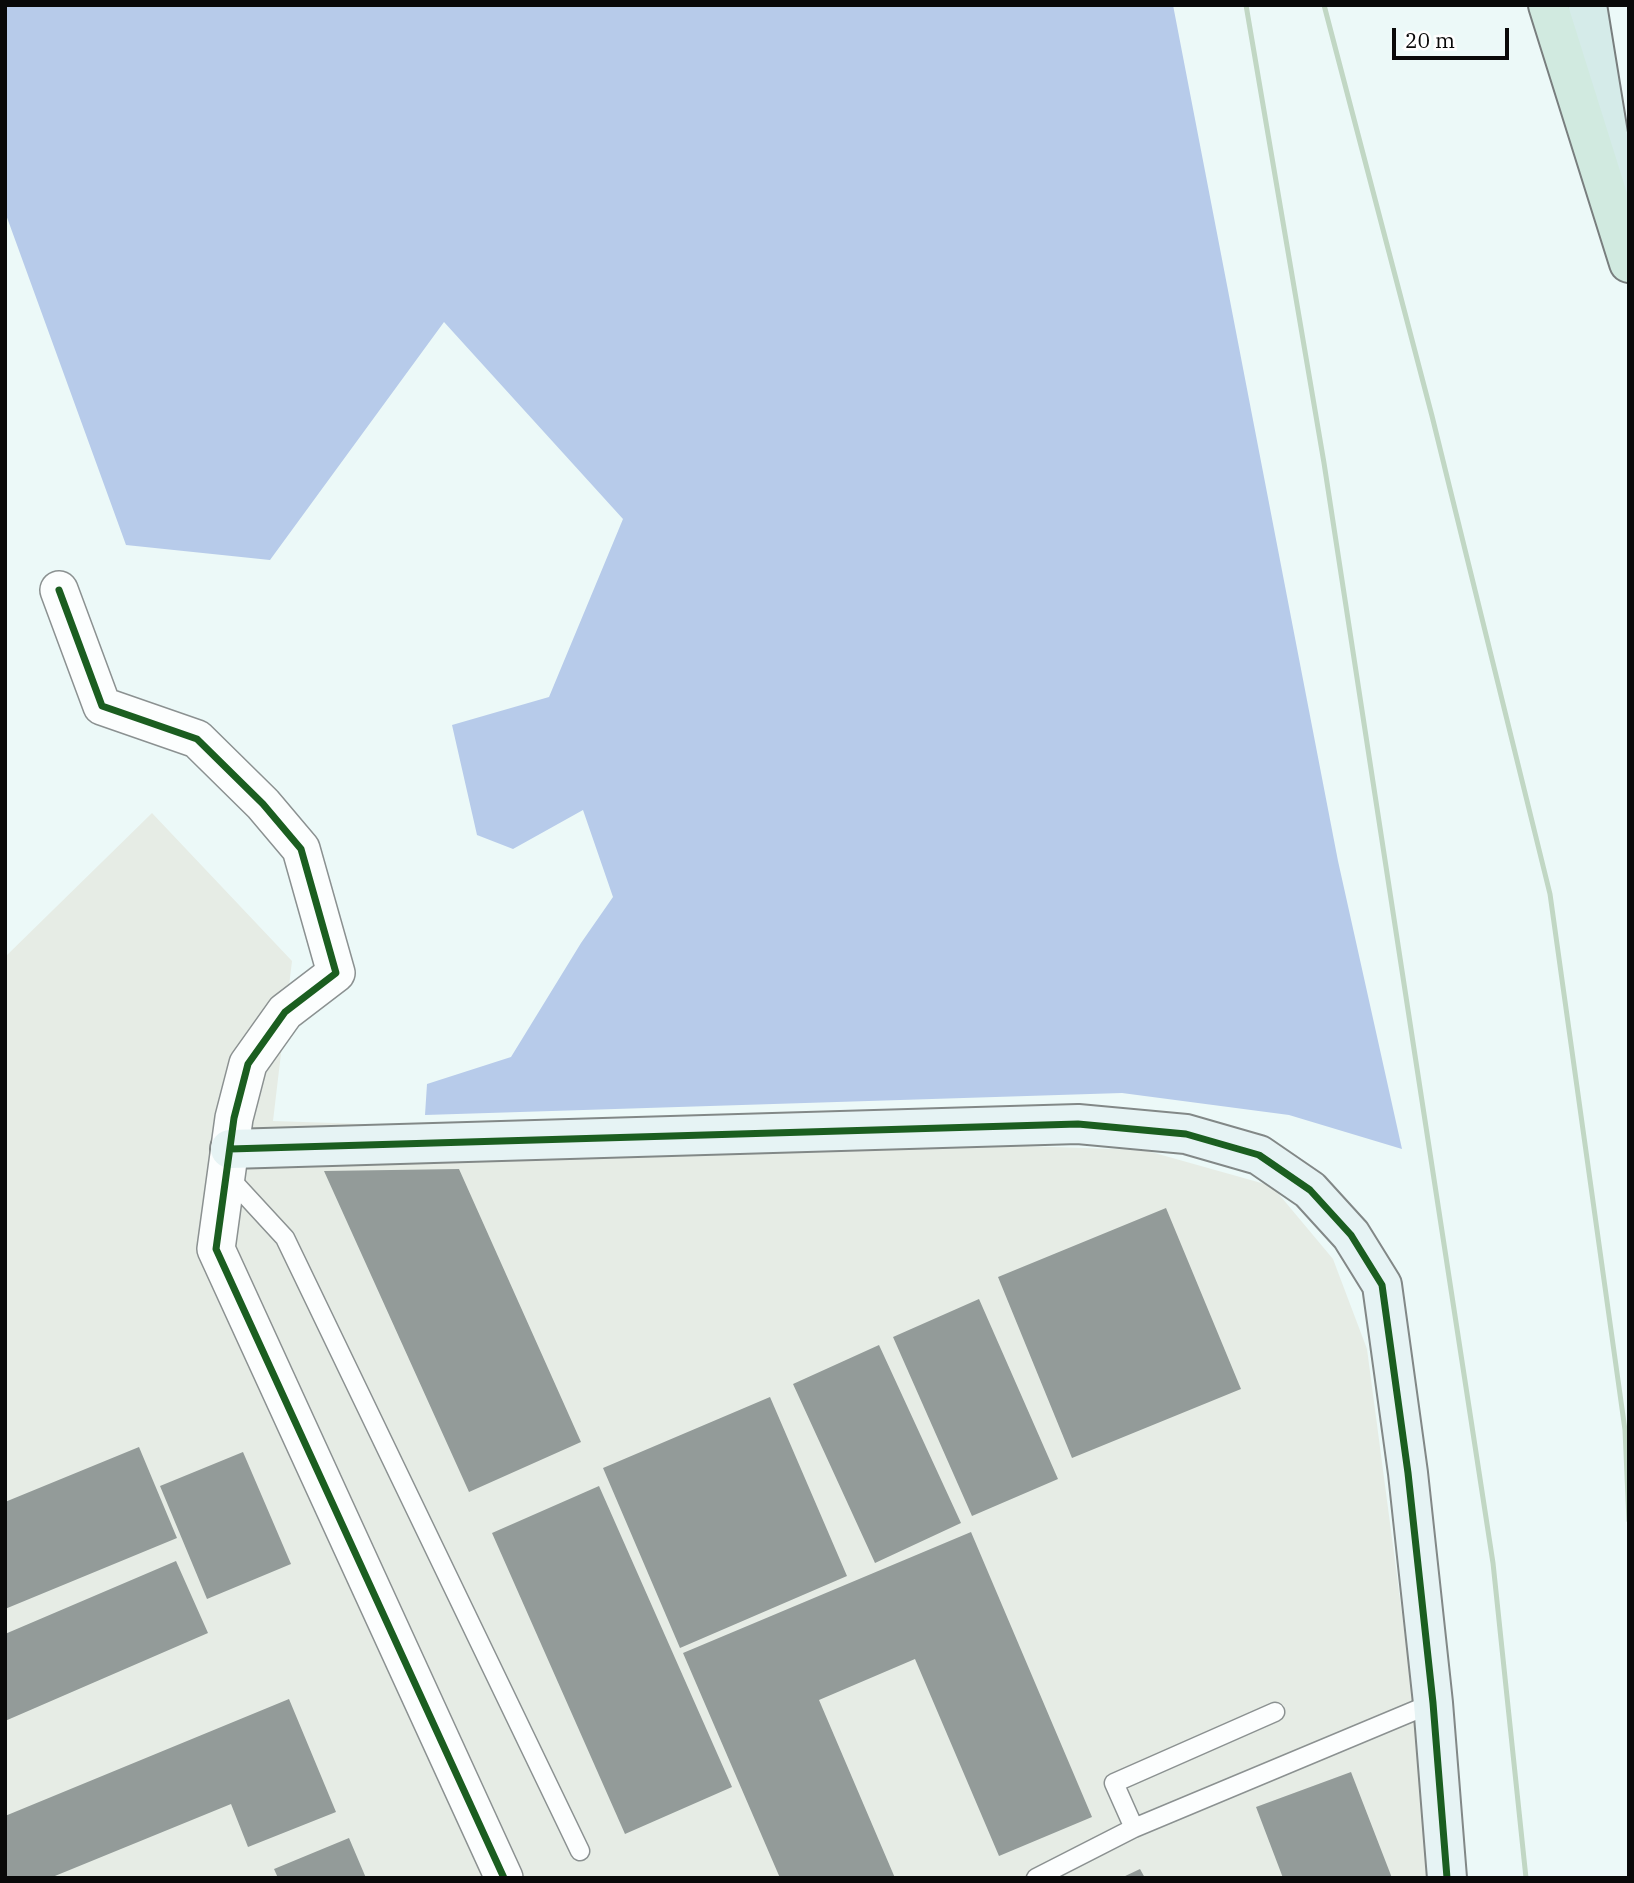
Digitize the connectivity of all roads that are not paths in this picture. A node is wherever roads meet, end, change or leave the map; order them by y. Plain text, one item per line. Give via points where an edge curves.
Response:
1 (1548, 5) edge
2 (1587, 5) edge
3 (1629, 261) edge
4 (59, 590) dead end
5 (228, 1162) junction
6 (1433, 1703) junction
7 (1275, 1712) dead end
8 (1134, 1828) junction
9 (580, 1851) dead end
10 (503, 1878) edge
11 (1036, 1878) edge
12 (1447, 1878) edge

1 - 3 highway
2 - 3 main road
4 - 5 street via 102,706 198,739 301,849 336,973 285,1012 248,1063
5 - 6 street via 1078,1124 1186,1134 1259,1155 1310,1190 1351,1235 1381,1286 1408,1473
5 - 9 lane via 285,1238
5 - 10 street via 216,1249
6 - 8 lane
6 - 12 street
7 - 8 lane via 1114,1783
8 - 11 lane

